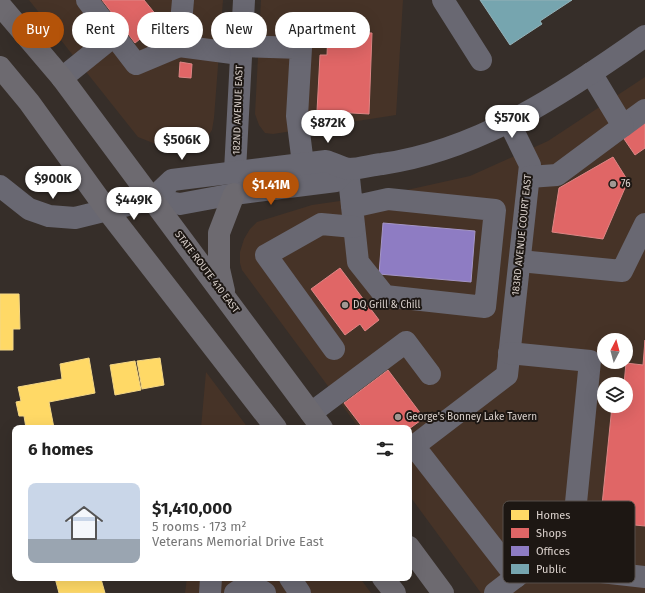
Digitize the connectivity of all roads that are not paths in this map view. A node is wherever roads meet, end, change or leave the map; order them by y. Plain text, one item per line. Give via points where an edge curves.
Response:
1 (87, 0) edge
2 (182, 0) edge
3 (244, 0) edge
4 (443, 0) edge
5 (0, 5) edge
6 (96, 12) edge
7 (181, 12) edge
8 (645, 36) edge
9 (99, 48) edge
10 (123, 48) edge
11 (174, 48) edge
12 (203, 48) edge
13 (241, 50) junction
14 (481, 60) dead end
15 (0, 67) edge
16 (591, 73) junction
17 (62, 78) junction
18 (645, 110) edge
19 (509, 122) junction
20 (623, 126) junction
21 (303, 164) junction
22 (348, 169) junction
23 (235, 171) junction
24 (529, 178) junction
25 (0, 186) edge
26 (234, 194) junction
27 (152, 199) junction
28 (107, 210) junction
29 (353, 217) junction
30 (493, 224) junction
31 (645, 224) edge
32 (523, 227) junction
33 (520, 261) junction
34 (224, 294) junction
35 (334, 349) dead end
36 (509, 353) junction
37 (430, 374) dead end
38 (317, 421) edge
39 (274, 425) edge
40 (576, 501) edge
41 (412, 551) edge
42 (503, 560) edge
43 (635, 576) edge
44 (645, 577) edge
45 (212, 581) edge
46 (292, 581) edge
47 (385, 581) edge
48 (508, 583) edge
49 (267, 587) edge
50 (210, 593) edge
51 (235, 593) edge
52 (300, 593) edge
53 (395, 593) edge
54 (443, 593) edge
55 (495, 593) edge

1 - 6 street
2 - 7 street
3 - 13 street, 182ND AVENUE EAST
4 - 14 street
5 - 17 highway, STATE ROUTE 410 EAST
8 - 16 street
9 - 17 street
10 - 11 street via 136,64
12 - 13 street
13 - 21 street via 301,48 297,116
13 - 23 street, 182ND AVENUE EAST
15 - 28 highway via 29,102
16 - 19 street
16 - 20 street
17 - 27 highway, STATE ROUTE 410 EAST
18 - 20 street
19 - 22 street via 472,139 399,162
19 - 24 street, 183RD AVENUE COURT EAST via 530,165
20 - 24 street via 557,175
21 - 22 street via 326,161
21 - 23 street
22 - 26 street via 336,181
22 - 29 street
23 - 27 street via 172,180
24 - 32 street, 183RD AVENUE COURT EAST
25 - 28 street via 29,209 49,216 75,218
26 - 27 street via 180,204
26 - 34 highway via 219,233 219,269
27 - 28 street
27 - 34 highway, STATE ROUTE 410 EAST
28 - 39 highway
29 - 30 street via 388,199 495,210
29 - 30 street via 358,262 385,296 485,307
29 - 35 street via 321,224 266,255
30 - 32 street
31 - 33 street via 622,271
32 - 33 street, 183RD AVENUE COURT EAST
33 - 36 street, 183RD AVENUE COURT EAST
34 - 38 highway, STATE ROUTE 410 EAST
36 - 40 street via 590,361
36 - 42 street, 183RD AVENUE COURT EAST via 507,375 414,446
37 - 38 street via 406,342
41 - 54 highway
43 - 44 street
45 - 50 street
46 - 52 street
47 - 53 highway
48 - 55 street
49 - 51 street via 246,588

